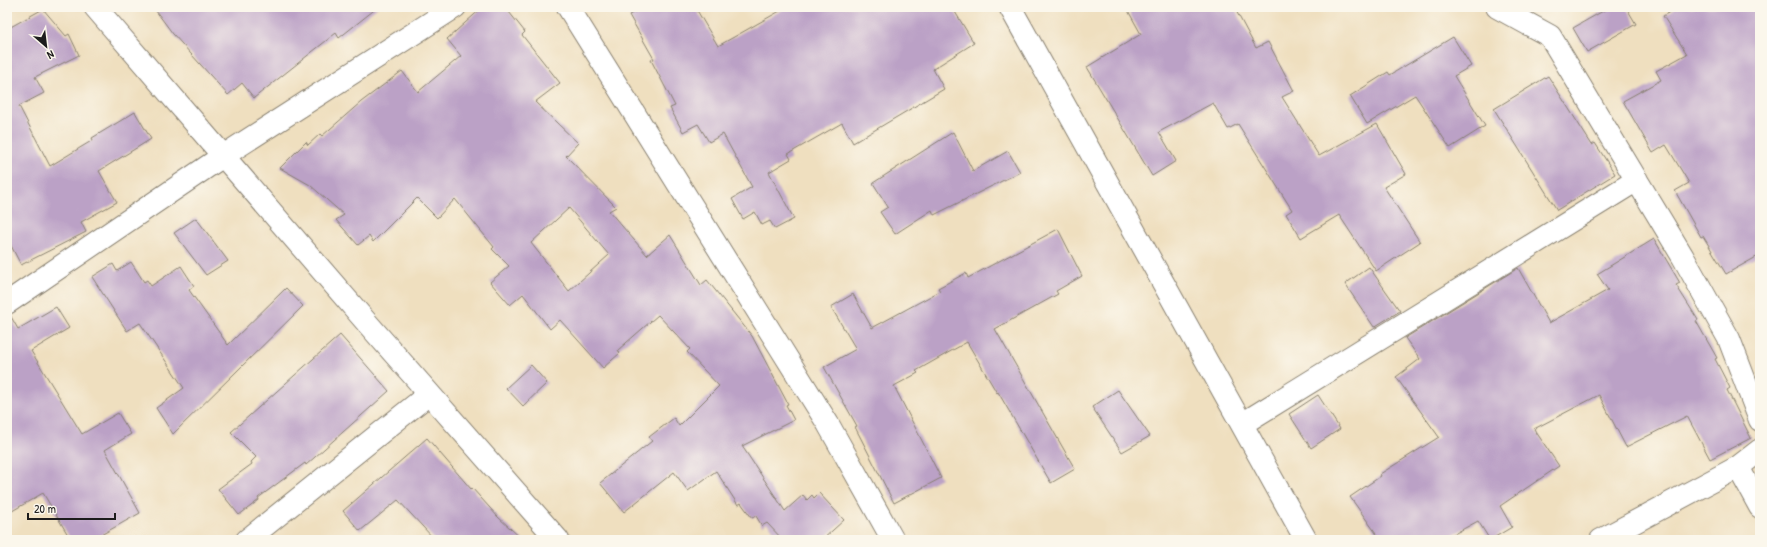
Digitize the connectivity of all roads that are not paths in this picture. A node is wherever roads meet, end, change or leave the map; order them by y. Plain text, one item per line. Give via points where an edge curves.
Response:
1 (95, 7) edge
2 (455, 7) edge
3 (568, 7) edge
4 (1010, 7) edge
5 (1497, 7) edge
6 (223, 156) junction
7 (1636, 180) junction
8 (7, 303) edge
9 (429, 394) junction
10 (1760, 420) edge
11 (1242, 424) junction
12 (1760, 450) edge
13 (1738, 467) junction
14 (1760, 507) edge
15 (247, 540) edge
16 (558, 540) edge
17 (893, 540) edge
18 (1306, 540) edge
19 (1601, 540) edge

1 - 6 street
2 - 6 street
3 - 17 street via 828,424
4 - 11 street
5 - 7 street via 1550,36
6 - 8 street
6 - 9 street
7 - 10 street via 1729,339
7 - 11 street
9 - 15 street
9 - 16 street
11 - 18 street
12 - 13 street
13 - 14 street
13 - 19 street

